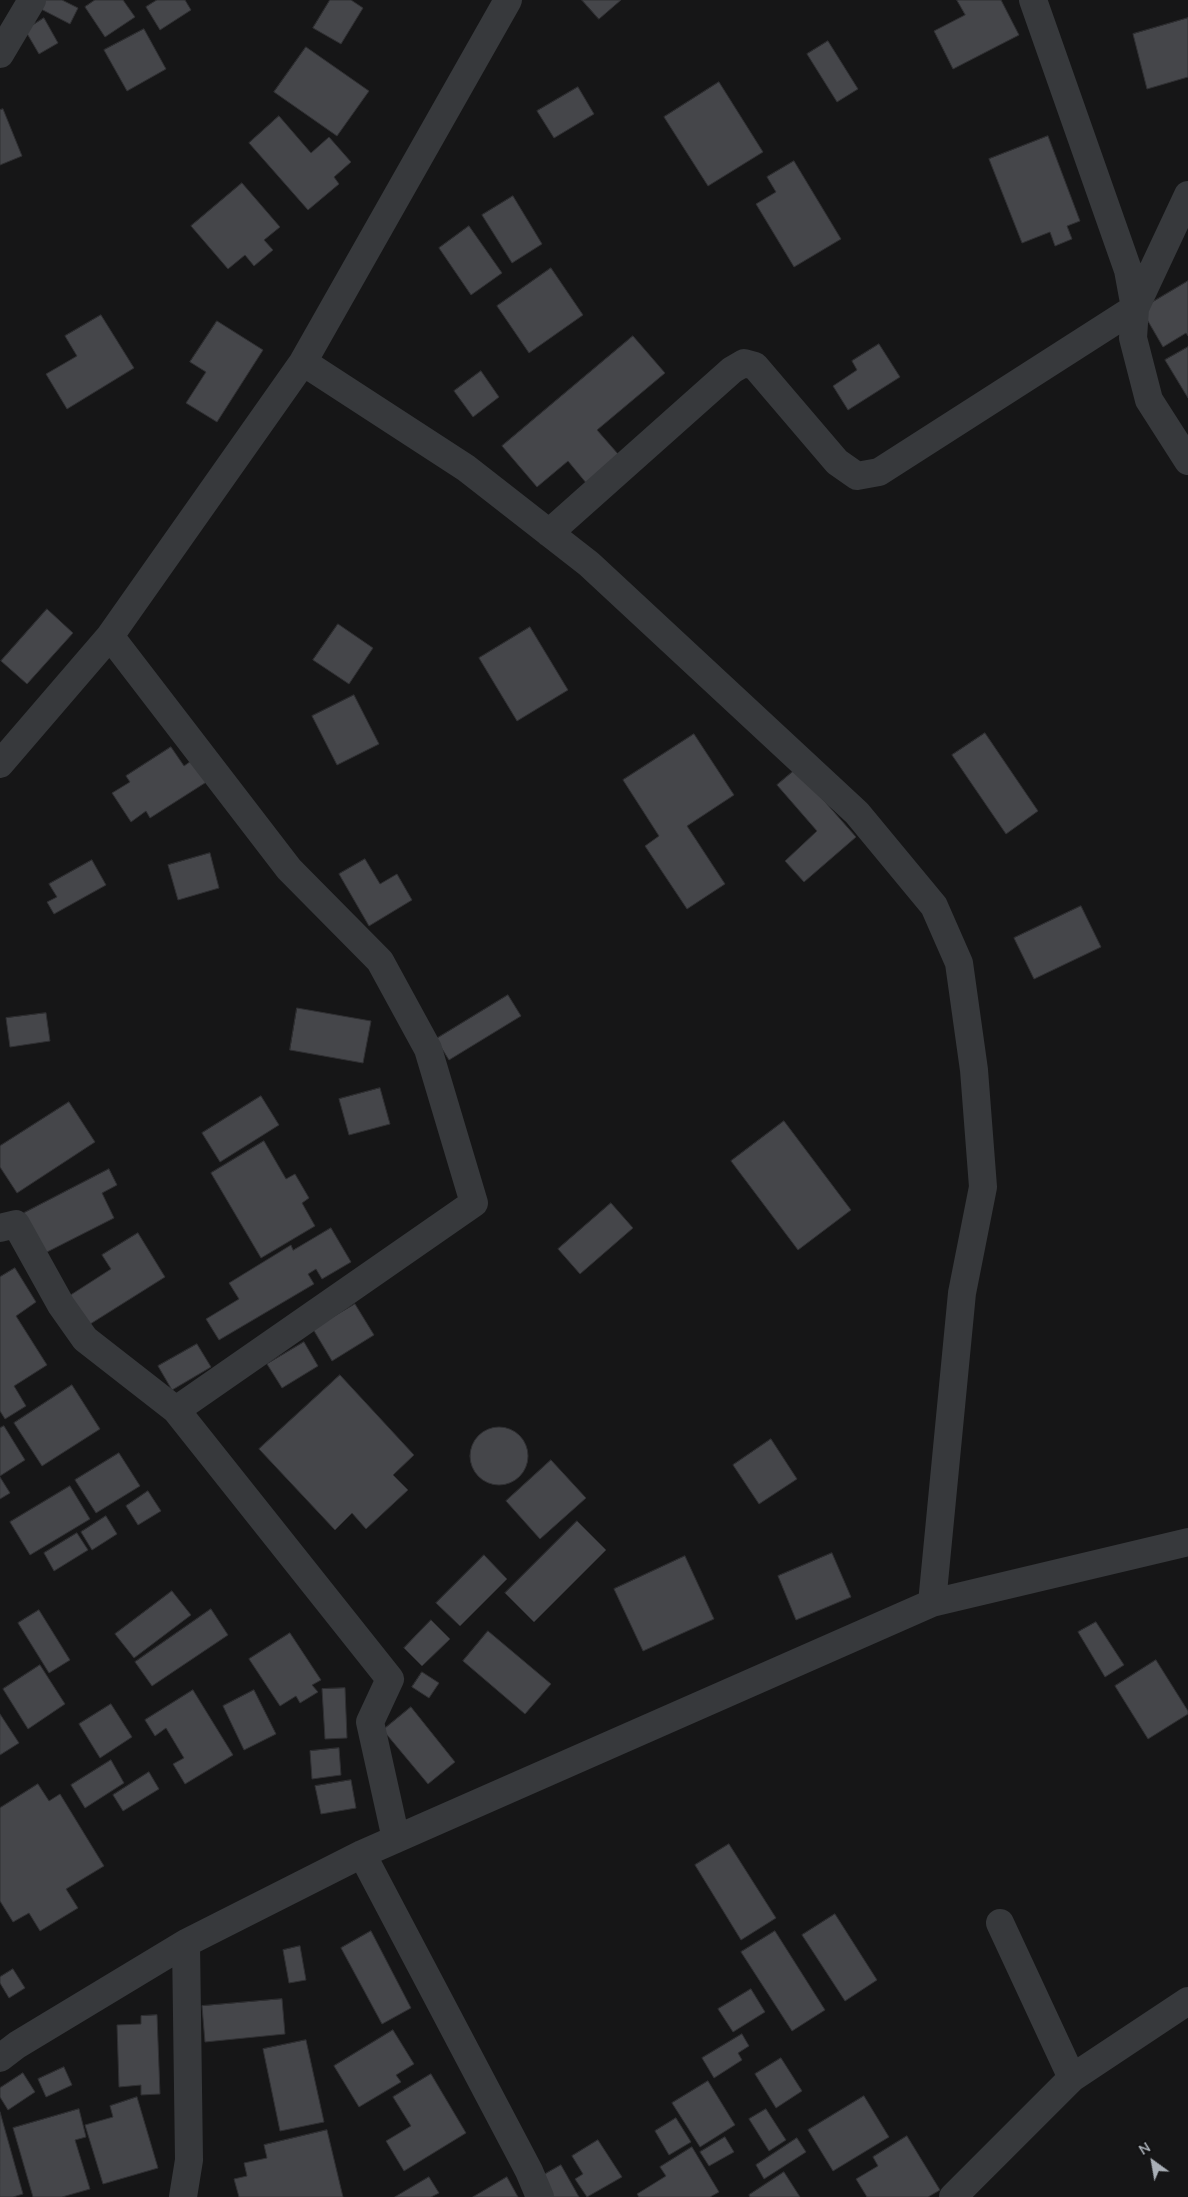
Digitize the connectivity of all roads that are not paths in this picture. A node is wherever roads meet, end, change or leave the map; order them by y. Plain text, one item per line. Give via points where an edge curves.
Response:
1 (32, 0) edge
2 (508, 0) edge
3 (1033, 0) edge
4 (0, 54) edge
5 (1188, 195) edge
6 (1135, 308) junction
7 (303, 362) junction
8 (1188, 461) edge
9 (549, 533) junction
10 (110, 636) junction
11 (0, 764) edge
12 (0, 1228) edge
13 (176, 1410) junction
14 (1188, 1542) edge
15 (932, 1603) junction
16 (396, 1839) junction
17 (362, 1854) junction
18 (1000, 1923) dead end
19 (186, 1943) junction
20 (1188, 2001) edge
21 (0, 2058) edge
22 (1072, 2078) junction
23 (183, 2197) edge
24 (540, 2197) edge
25 (953, 2197) edge

1 - 4 street
2 - 7 street
3 - 6 street via 1128,270
5 - 6 street
6 - 8 street via 1133,338 1149,400
6 - 9 street via 878,472 858,476 837,462 755,366 744,363 732,370
7 - 9 street via 466,468
7 - 10 street
9 - 15 street via 589,564 857,813 934,906 959,963 974,1070 983,1186 962,1293
10 - 11 street
10 - 13 street via 289,869 380,961 428,1049 474,1204
12 - 13 street via 16,1224 61,1305 85,1339
13 - 16 street via 390,1679 370,1722
14 - 15 street
15 - 16 street
16 - 17 street
17 - 19 street
17 - 24 street
18 - 22 street
19 - 21 street
19 - 23 street via 189,2160
20 - 22 street
22 - 25 street

